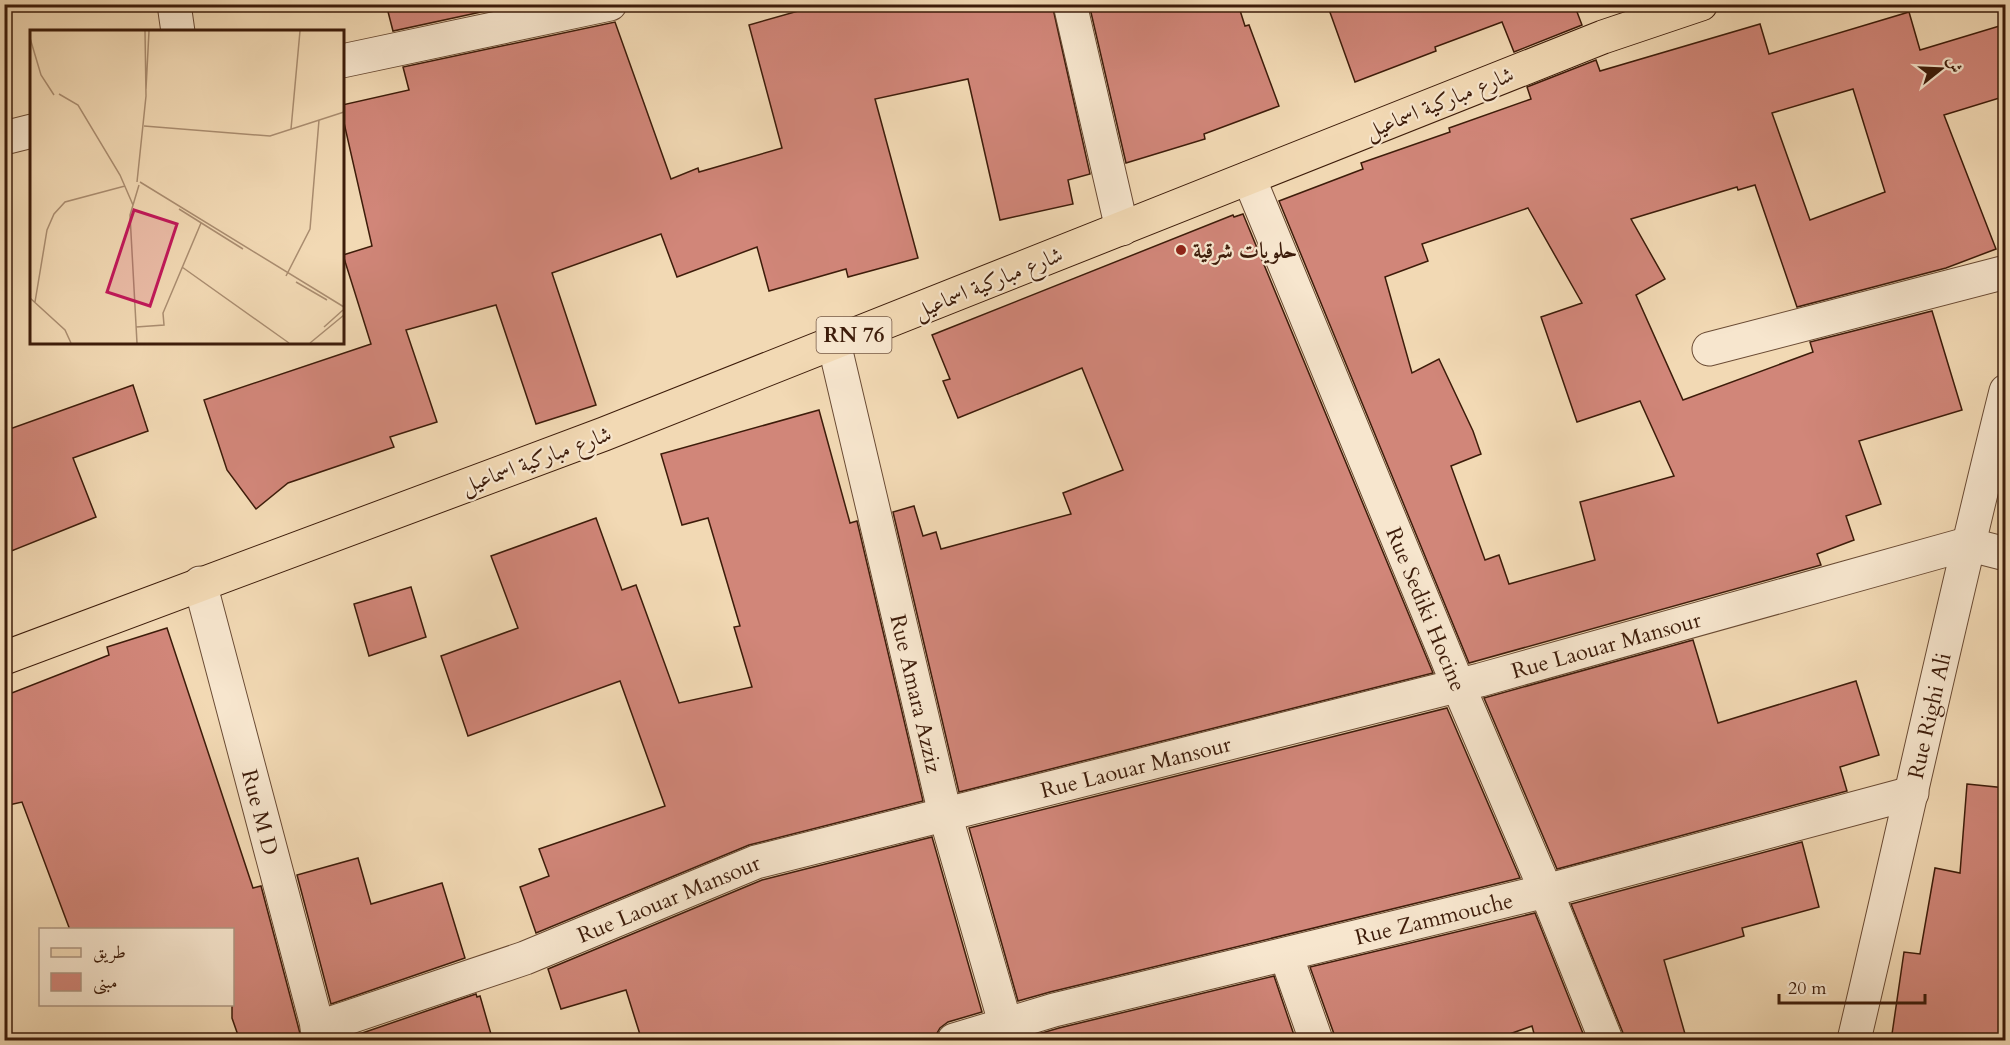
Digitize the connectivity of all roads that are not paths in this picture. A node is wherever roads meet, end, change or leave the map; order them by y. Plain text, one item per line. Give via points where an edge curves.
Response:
1 (174, 4) edge
2 (610, 4) edge
3 (1070, 4) edge
4 (1701, 4) edge
5 (178, 30) edge
6 (344, 61) edge
7 (30, 132) edge
8 (4, 138) edge
9 (1249, 178) junction
10 (1122, 228) junction
11 (2006, 272) edge
12 (834, 343) junction
13 (1709, 349) dead end
14 (2006, 391) edge
15 (1967, 544) junction
16 (2006, 554) edge
17 (200, 584) junction
18 (4, 658) edge
19 (1458, 685) junction
20 (1912, 793) junction
21 (945, 814) junction
22 (1546, 891) junction
23 (1286, 955) junction
24 (1008, 1033) edge
25 (319, 1034) edge
26 (954, 1041) edge
27 (1316, 1041) edge
28 (1606, 1041) edge
29 (1854, 1041) edge

1 - 5 street
2 - 6 street
3 - 10 street
4 - 9 main road, شارع مباركية اسماعيل / RN 76 via 1603,37
7 - 8 street
9 - 10 main road, شارع مباركية اسماعيل / RN 76
9 - 19 street, Rue Sediki Hocine
10 - 12 main road, شارع مباركية اسماعيل / RN 76
11 - 13 street
12 - 17 main road, شارع مباركية اسماعيل / RN 76 via 604,434
12 - 21 street, Rue Amara Azziz
14 - 15 street, Rue Righi Ali
15 - 16 street
15 - 19 street, Rue Laouar Mansour
15 - 20 street, Rue Righi Ali
17 - 18 main road, شارع مباركية اسماعيل / RN 76
17 - 25 street, Rue M D
19 - 21 street, Rue Laouar Mansour
19 - 22 street, Rue Sediki Hocine
20 - 22 street, Rue Zammouche
20 - 29 street, Rue Righi Ali
21 - 24 street, Rue Amara Azziz
21 - 25 street, Rue Laouar Mansour via 756,862 525,958
22 - 23 street, Rue Zammouche
22 - 28 street, Rue Sediki Hocine
23 - 24 street, Rue Zammouche via 1054,1010
23 - 27 street
24 - 26 street, Rue Zammouche

